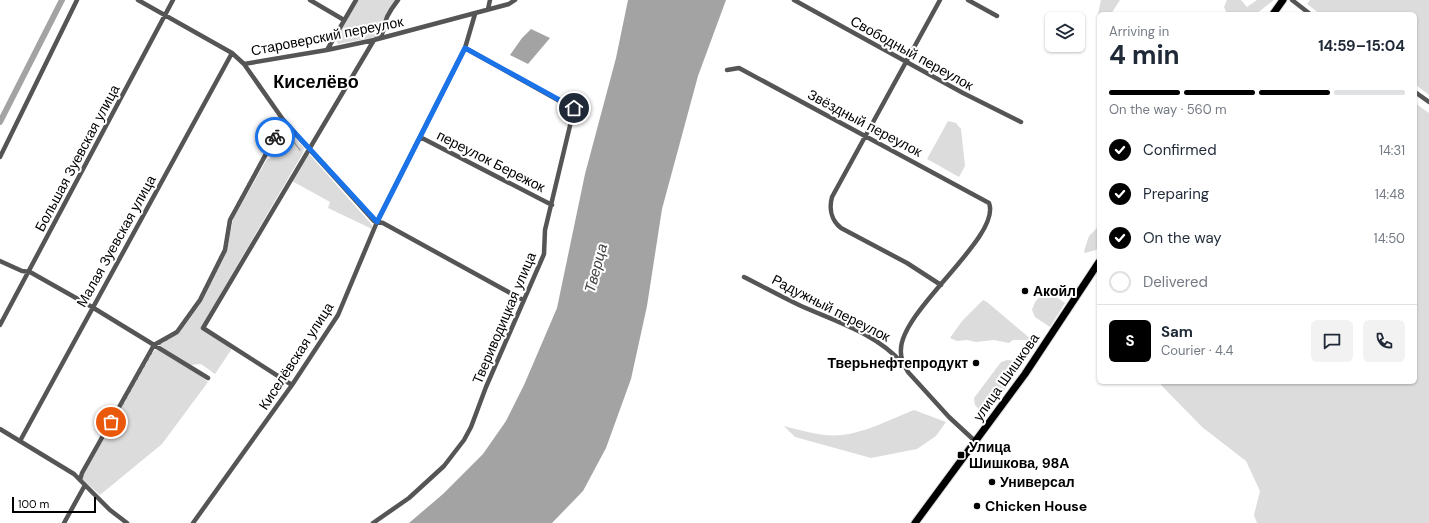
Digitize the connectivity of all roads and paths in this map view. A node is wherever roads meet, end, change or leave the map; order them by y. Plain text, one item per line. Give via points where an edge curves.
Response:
1 (77, 0) edge
2 (138, 0) edge
3 (173, 0) edge
4 (310, 0) edge
5 (356, 0) edge
6 (398, 0) edge
7 (490, 0) edge
8 (515, 0) edge
9 (794, 0) edge
10 (940, 0) edge
11 (968, 0) edge
12 (1283, 0) edge
13 (1292, 0) edge
14 (488, 9) junction
15 (1274, 12) edge
16 (1307, 12) edge
17 (474, 14) junction
18 (165, 16) junction
19 (998, 16) dead end
20 (344, 20) junction
21 (374, 40) junction
22 (465, 48) junction
23 (327, 50) junction
24 (232, 53) junction
25 (906, 63) junction
26 (244, 64) junction
27 (727, 70) dead end
28 (1417, 93) edge
29 (1429, 102) edge
30 (284, 121) junction
31 (1021, 122) dead end
32 (866, 136) junction
33 (420, 137) junction
34 (308, 149) junction
35 (0, 157) edge
36 (552, 205) junction
37 (377, 222) junction
38 (0, 261) edge
39 (1097, 265) edge
40 (30, 272) junction
41 (744, 277) dead end
42 (941, 285) junction
43 (523, 300) junction
44 (92, 307) junction
45 (0, 325) edge
46 (154, 346) junction
47 (904, 366) junction
48 (208, 378) dead end
49 (292, 385) junction
50 (0, 429) edge
51 (20, 441) junction
52 (976, 442) junction
53 (80, 480) junction
54 (85, 485) junction
55 (64, 523) edge
56 (127, 523) edge
57 (193, 523) edge
58 (373, 523) edge
59 (915, 523) edge

1 - 35 street
2 - 18 street, Староверский переулок
3 - 18 street, Большая Зуевская улица
4 - 20 street
5 - 20 street
6 - 21 street via 387,17 384,32
7 - 14 street
8 - 14 street, Староверский переулок
9 - 25 street, Свободный переулок
10 - 25 street
11 - 19 street
12 - 15 main road
13 - 16 street
14 - 17 street, Староверский переулок
17 - 21 street, Староверский переулок
17 - 22 street, Киселёвская улица
18 - 24 street, Староверский переулок
18 - 40 street, Большая Зуевская улица
20 - 23 street
21 - 23 street, Староверский переулок
21 - 34 street
22 - 33 street, Киселёвская улица
22 - 36 street, Твериводицкая улица via 574,108
23 - 26 street, Староверский переулок
24 - 26 street, Староверский переулок
24 - 44 street, Малая Зуевская улица
25 - 31 street, Свободный переулок
25 - 32 street
26 - 30 street
27 - 32 street, Звёздный переулок via 739,68
28 - 29 street
30 - 34 street
30 - 46 street via 230,220 225,250 200,300 177,332
32 - 42 street via 832,197 830,205 834,221 841,228 907,263
32 - 42 street, Звёздный переулок via 987,201 990,206 989,218 976,242
33 - 36 street, переулок Бережок
33 - 37 street, Киселёвская улица
34 - 37 street
34 - 49 street via 203,328
36 - 43 street, Твериводицкая улица via 545,230 544,254
37 - 43 street
37 - 49 street, Киселёвская улица via 338,315
38 - 40 street
39 - 52 main road, улица Шишкова
40 - 44 street
40 - 45 street, Большая Зуевская улица
41 - 47 street, Радужный переулок via 796,304 868,336 892,351
42 - 47 street via 920,311 904,337 901,348
43 - 58 street, Твериводицкая улица via 464,440 444,466 409,498
44 - 46 street
44 - 51 street, Малая Зуевская улица
46 - 48 street
46 - 53 street
47 - 52 street, Радужный переулок via 925,393
49 - 57 street, Киселёвская улица
50 - 51 street
51 - 53 street
52 - 59 main road, улица Шишкова
53 - 54 street
54 - 55 street
54 - 56 street

